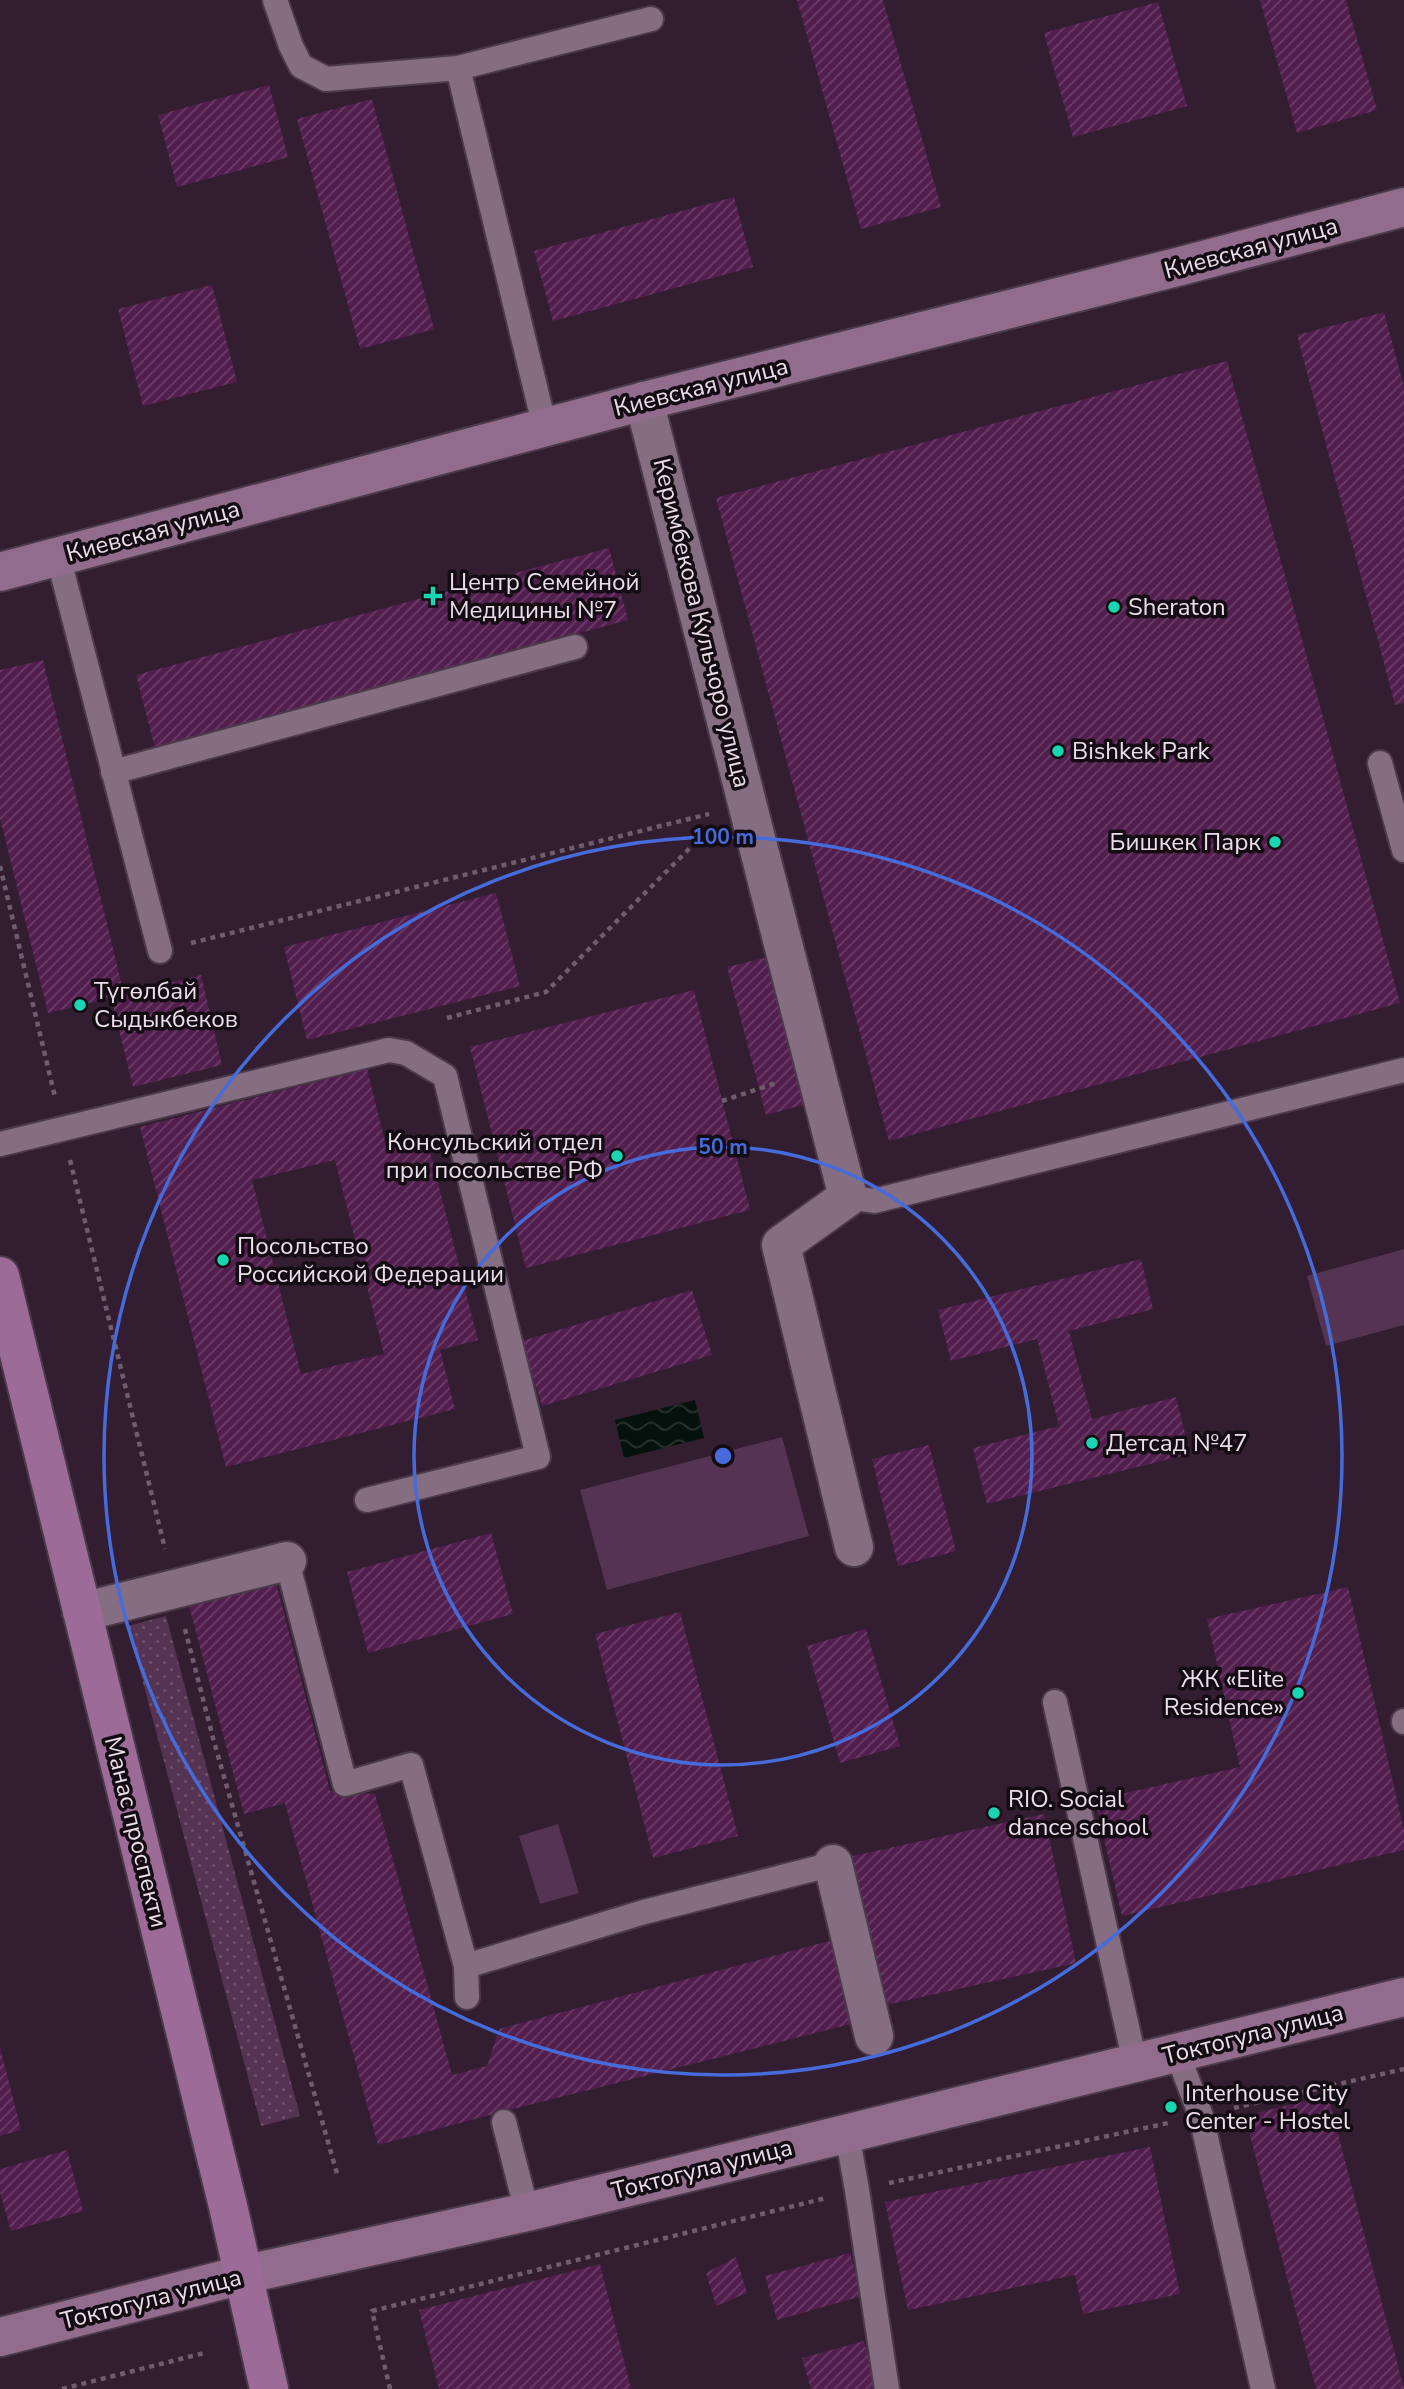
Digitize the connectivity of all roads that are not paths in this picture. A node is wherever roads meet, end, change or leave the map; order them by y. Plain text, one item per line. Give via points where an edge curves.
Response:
1 (275, 0) edge
2 (651, 19) dead end
3 (458, 68) junction
4 (1404, 207) edge
5 (644, 401) junction
6 (545, 428) junction
7 (58, 556) junction
8 (0, 572) edge
9 (575, 647) dead end
10 (1380, 763) dead end
11 (113, 772) junction
12 (1404, 850) edge
13 (160, 951) road end
14 (1404, 1070) edge
15 (0, 1144) edge
16 (848, 1197) junction
17 (0, 1276) edge
18 (367, 1500) dead end
19 (854, 1547) dead end
20 (287, 1561) joint
21 (82, 1612) junction
22 (1055, 1702) dead end
23 (833, 1864) joint
24 (466, 1966) junction
25 (467, 1997) dead end
26 (1404, 1997) edge
27 (874, 2036) dead end
28 (1177, 2053) junction
29 (1135, 2063) junction
30 (503, 2122) dead end
31 (847, 2133) junction
32 (527, 2212) junction
33 (243, 2275) junction
34 (0, 2337) edge
35 (269, 2389) edge
36 (887, 2389) edge
37 (1263, 2389) edge

1 - 3 lane via 301,66 326,79
2 - 3 lane
3 - 6 lane
4 - 5 main road, Киевская улица
5 - 6 main road, Киевская улица
5 - 16 street, Керимбекова Кульчоро улица
6 - 7 main road, Киевская улица
7 - 8 main road, Киевская улица
7 - 11 lane
9 - 11 lane
10 - 12 lane
11 - 13 lane
14 - 16 lane via 874,1201
15 - 18 lane via 389,1050 406,1053 445,1076 538,1457
16 - 19 street via 781,1245
17 - 21 main road, Манас проспекти
20 - 21 street
20 - 24 lane via 345,1784 411,1765
21 - 33 main road, Манас проспекти
22 - 29 lane
23 - 24 lane via 644,1912
23 - 27 street
24 - 25 lane
26 - 28 main road, Токтогула улица
28 - 29 main road, Токтогула улица
28 - 37 lane via 1201,2116
29 - 31 main road, Токтогула улица
30 - 32 lane
31 - 32 main road, Токтогула улица
31 - 36 lane
32 - 33 main road, Токтогула улица
33 - 34 main road, Токтогула улица
33 - 35 main road, Манас проспекти

